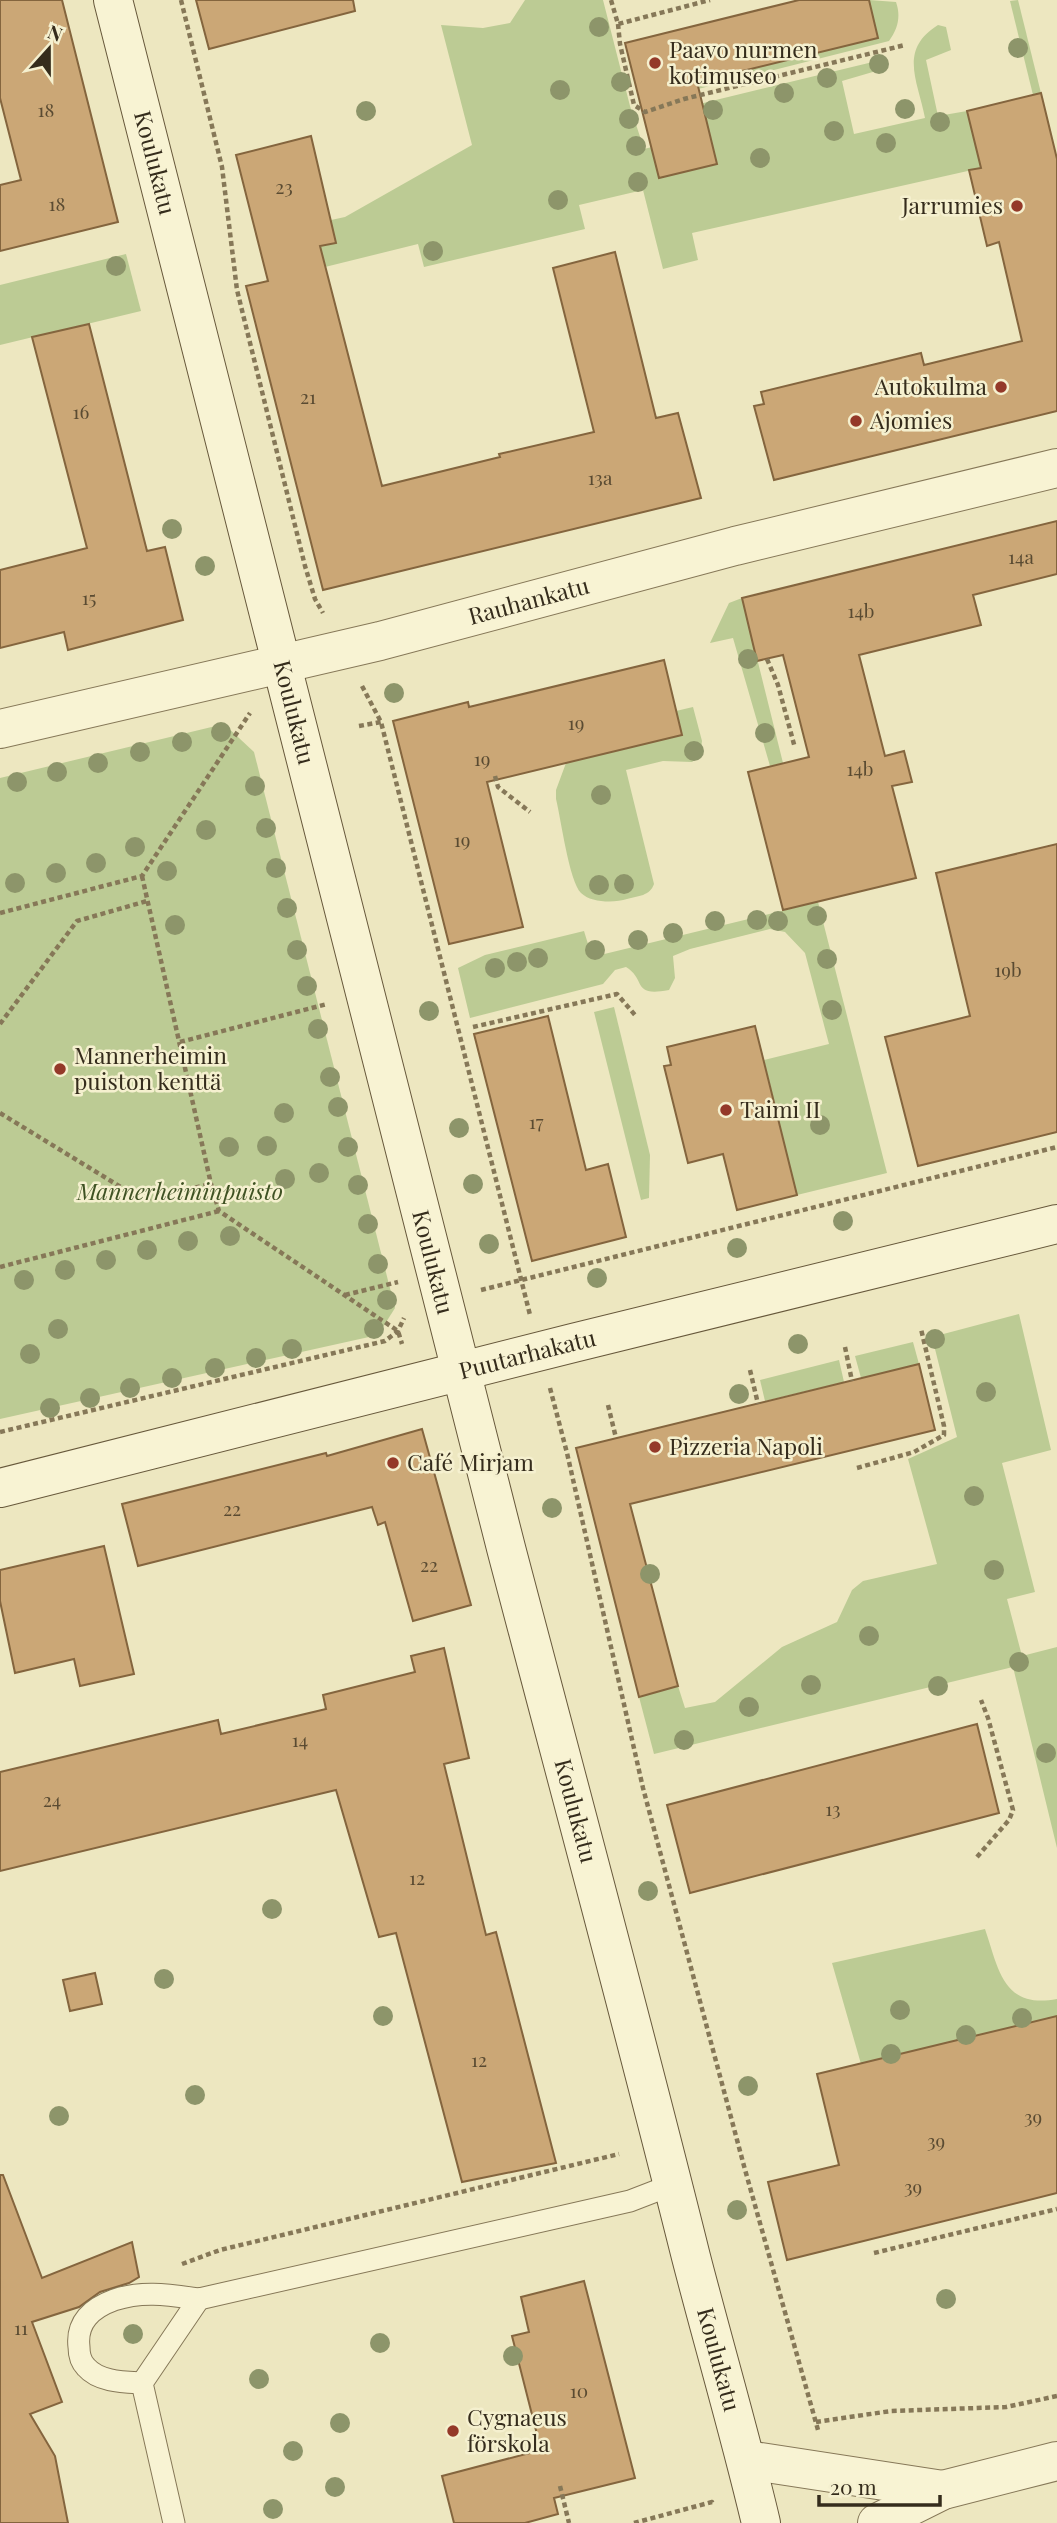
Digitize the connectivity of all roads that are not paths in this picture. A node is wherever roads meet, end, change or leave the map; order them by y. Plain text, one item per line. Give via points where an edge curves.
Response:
1 (113, 0) edge
2 (1057, 468) edge
3 (282, 664) junction
4 (0, 729) edge
5 (1057, 1224) edge
6 (461, 1371) junction
7 (0, 1488) edge
8 (674, 2184) junction
9 (199, 2299) junction
10 (142, 2383) junction
11 (747, 2460) junction
12 (1057, 2461) edge
13 (943, 2490) junction
14 (174, 2523) edge
15 (761, 2523) edge
16 (877, 2523) edge

1 - 3 main road, Koulukatu
2 - 3 main road, Rauhankatu
3 - 4 main road, Rauhankatu
3 - 6 main road, Koulukatu
5 - 6 main road, Puutarhakatu
6 - 7 main road, Puutarhakatu
6 - 8 main road, Koulukatu
8 - 9 lane via 630,2201
8 - 11 main road, Koulukatu
9 - 10 lane
9 - 10 lane via 148,2293 114,2300 83,2321 78,2338 86,2367 115,2381
10 - 14 lane
11 - 13 main road
11 - 15 main road, Koulukatu
12 - 13 main road
13 - 16 main road

